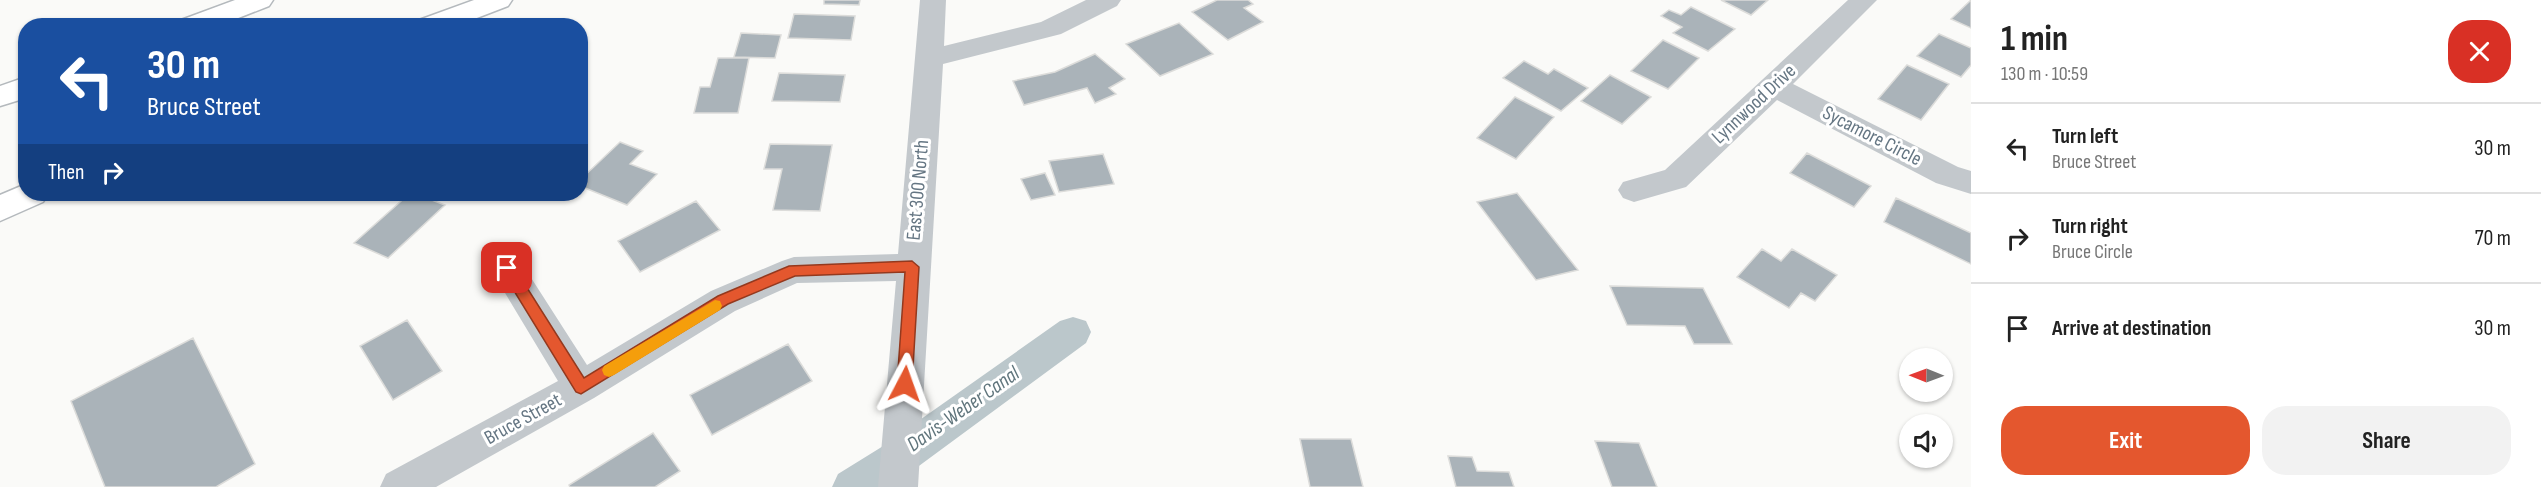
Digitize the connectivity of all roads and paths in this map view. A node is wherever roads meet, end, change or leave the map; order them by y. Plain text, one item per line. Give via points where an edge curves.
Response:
1 (260, 0) edge
2 (500, 0) edge
3 (933, 0) edge
4 (1108, 0) edge
5 (1864, 0) edge
6 (212, 18) edge
7 (451, 18) edge
8 (929, 58) junction
9 (1773, 86) junction
10 (18, 90) edge
11 (0, 96) edge
12 (1971, 183) edge
13 (18, 190) edge
14 (1634, 190) dead end
15 (0, 197) edge
16 (18, 201) edge
17 (0, 209) edge
18 (912, 267) junction
19 (507, 268) dead end
20 (581, 387) junction
21 (400, 487) edge
22 (898, 487) edge

1 - 6 highway
2 - 7 highway
3 - 8 street, East 300 North
4 - 8 street via 1051,28
5 - 9 street, Lynnwood Drive
8 - 18 street, East 300 North
9 - 12 street, Sycamore Circle via 1947,175
9 - 14 street, Lynnwood Drive via 1676,179
10 - 11 highway
13 - 15 highway
16 - 17 highway
18 - 20 street, Bruce Street via 794,270 723,300
18 - 22 street, East 300 North
19 - 20 street
20 - 21 street, Bruce Street

